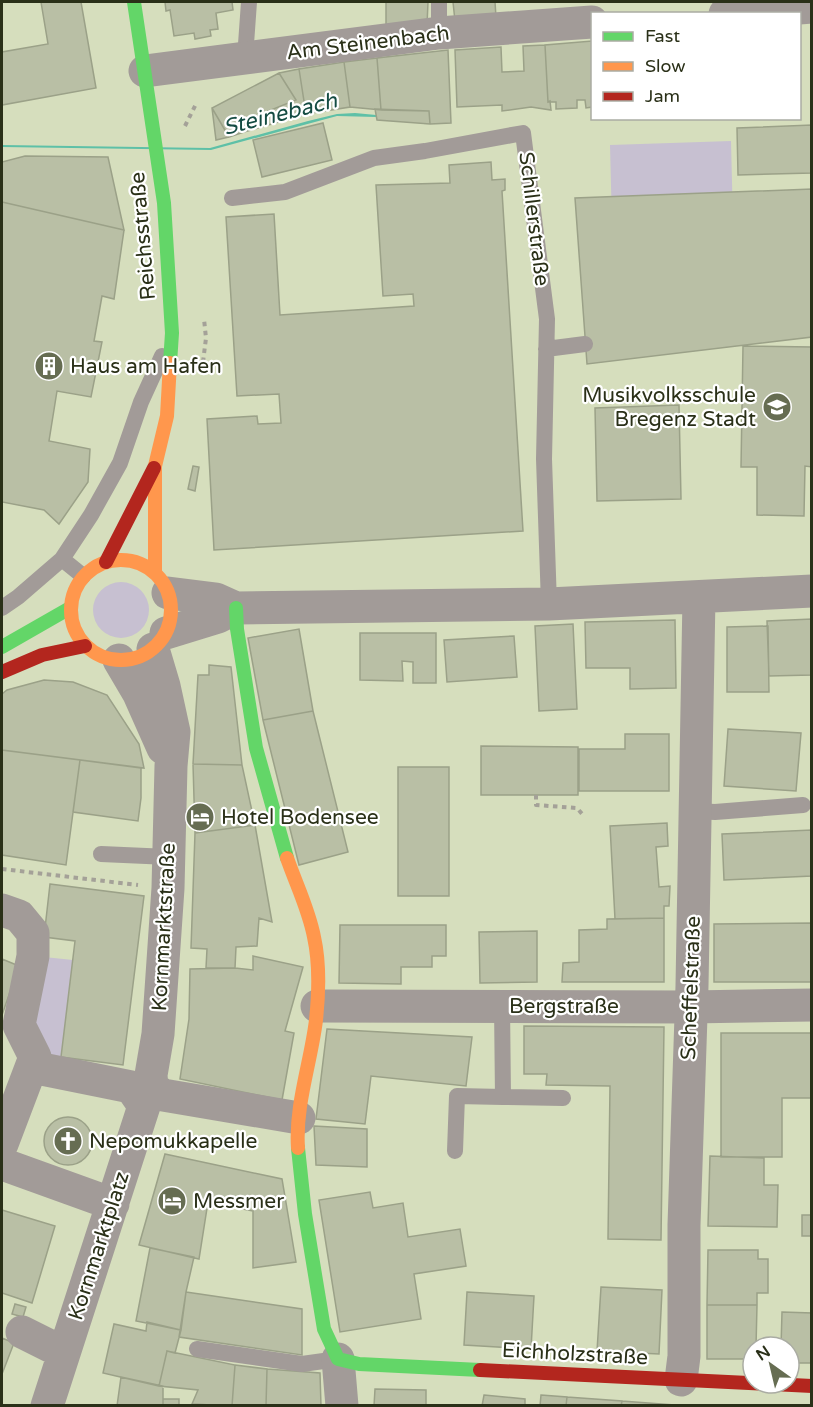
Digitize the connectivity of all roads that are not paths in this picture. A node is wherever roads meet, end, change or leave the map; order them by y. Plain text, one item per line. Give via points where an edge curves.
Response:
1 (134, 2) edge
2 (249, 2) edge
3 (812, 7) edge
4 (746, 12) edge
5 (439, 17) edge
6 (591, 22) edge
7 (246, 58) junction
8 (145, 71) junction
9 (232, 198) dead end
10 (172, 333) junction
11 (585, 344) dead end
12 (546, 349) junction
13 (155, 466) junction
14 (62, 559) junction
15 (106, 562) junction
16 (83, 576) junction
17 (162, 583) junction
18 (812, 591) edge
19 (699, 597) junction
20 (549, 604) junction
21 (2, 608) edge
22 (70, 608) junction
23 (236, 608) junction
24 (159, 641) junction
25 (85, 646) junction
26 (2, 647) edge
27 (119, 660) junction
28 (2, 672) edge
29 (171, 766) junction
30 (802, 805) dead end
31 (695, 811) junction
32 (101, 854) dead end
33 (169, 872) junction
34 (10, 913) edge
35 (502, 1005) junction
36 (812, 1005) edge
37 (317, 1006) junction
38 (690, 1007) junction
39 (32, 1067) junction
40 (148, 1097) junction
41 (504, 1097) junction
42 (563, 1098) dead end
43 (299, 1118) junction
44 (2, 1144) edge
45 (455, 1151) dead end
46 (2, 1164) edge
47 (113, 1204) junction
48 (22, 1332) dead end
49 (197, 1348) dead end
50 (64, 1353) junction
51 (338, 1359) junction
52 (681, 1380) junction
53 (812, 1386) edge
54 (47, 1406) edge
55 (342, 1406) edge

1 - 8 street, Reichsstraße
2 - 7 lane
3 - 4 street
5 - 6 street, Am Steinenbach
5 - 7 street, Am Steinenbach
7 - 8 street, Am Steinenbach
8 - 10 street, Reichsstraße via 164,203
9 - 12 lane, Schillerstraße via 285,192 374,158 523,133 547,319
10 - 13 street, Reichsstraße via 167,416
10 - 14 lane via 141,402 120,463
11 - 12 lane
12 - 20 lane, Schillerstraße via 544,459
13 - 15 street, Reichsstraße
13 - 17 street, Reichsstraße
14 - 16 lane
14 - 21 lane
15 - 16 street
15 - 17 street via 132,561 145,566
16 - 22 street
17 - 23 street
17 - 24 street, Reichsstraße via 171,606 170,620
18 - 19 street
19 - 20 street
19 - 31 street, Scheffelstraße
20 - 23 street
22 - 25 street via 76,635
22 - 26 street
23 - 24 street
23 - 37 street via 256,748 284,852 314,934
24 - 27 street via 131,660
24 - 29 street, Kornmarktstraße via 174,732
25 - 27 street via 106,659
25 - 28 street via 31,657
27 - 29 street, Kornmarktstraße
29 - 33 street, Kornmarktstraße
30 - 31 lane
31 - 38 street, Scheffelstraße
32 - 33 lane
33 - 40 street, Kornmarktstraße via 158,1034
34 - 39 street via 33,933 33,956 18,1025 35,1057
35 - 37 street, Bergstraße
35 - 38 street, Bergstraße
35 - 41 lane
36 - 38 street, Bergstraße
37 - 43 street
38 - 52 street, Scheffelstraße
39 - 40 street via 131,1087
39 - 44 street
40 - 43 street via 163,1095
40 - 47 street, Kornmarktplatz
41 - 42 lane
41 - 45 lane via 457,1096
43 - 51 street via 307,1225 324,1329
46 - 47 street
47 - 50 street, Kornmarktplatz
48 - 50 street
49 - 51 lane via 302,1364
50 - 54 street, Kornmarktplatz
51 - 52 street, Eichholzstraße via 359,1364
51 - 55 street
52 - 53 street, Eichholzstraße

